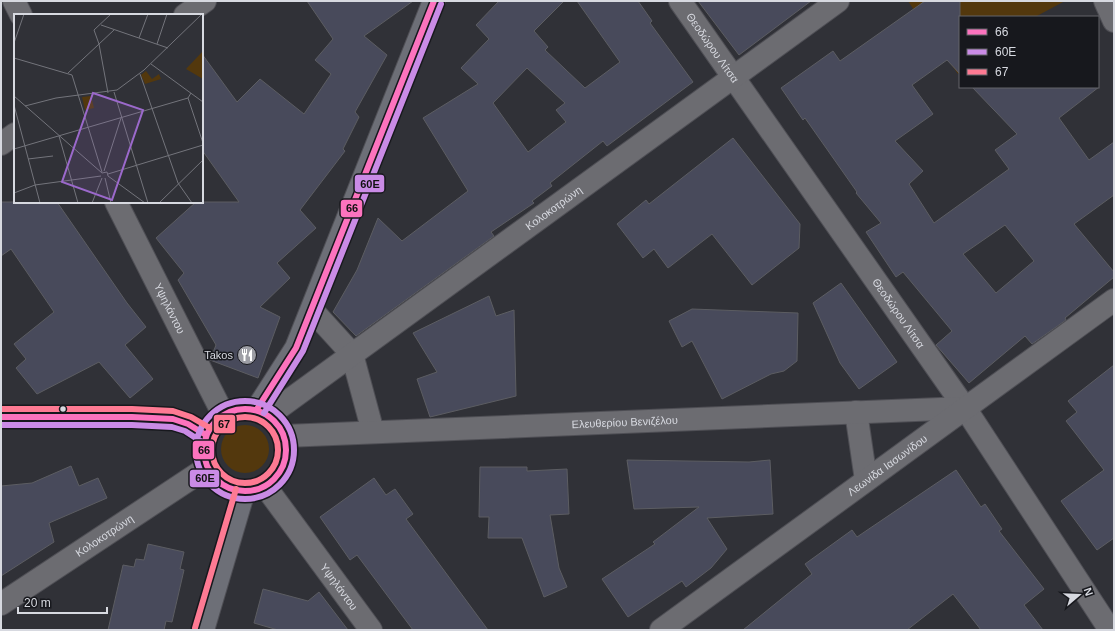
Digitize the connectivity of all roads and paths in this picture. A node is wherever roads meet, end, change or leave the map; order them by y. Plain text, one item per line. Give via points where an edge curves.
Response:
1 (14, 1) edge
2 (204, 1) edge
3 (434, 1) edge
4 (680, 1) edge
5 (838, 1) edge
6 (1105, 1) edge
7 (20, 14) edge
8 (186, 14) edge
9 (1114, 21) edge
10 (733, 77) junction
11 (14, 135) edge
12 (1, 144) edge
13 (117, 203) edge
14 (1114, 300) edge
15 (312, 310) junction
16 (352, 354) junction
17 (966, 408) junction
18 (263, 412) junction
19 (856, 412) junction
20 (223, 414) junction
21 (1, 417) edge
22 (372, 432) junction
23 (206, 435) junction
24 (284, 436) junction
25 (208, 467) junction
26 (866, 480) junction
27 (265, 486) junction
28 (244, 491) junction
29 (1, 604) edge
30 (203, 630) edge
31 (371, 630) edge
32 (661, 630) edge
33 (1110, 630) edge

1 - 7 street
2 - 8 street
3 - 15 main road
4 - 10 street, Θεοδώρου Λίτσα
5 - 10 street, Κολοκοτρώνη
6 - 9 street
10 - 16 street, Κολοκοτρώνη
10 - 17 street, Θεοδώρου Λίτσα
11 - 12 street
13 - 20 street, Υψηλάντου
14 - 17 street, Λεωνίδα Ιασωνίδου
15 - 16 street
15 - 18 main road via 296,348
16 - 18 street, Κολοκοτρώνη
16 - 22 street
17 - 19 street, Ελευθερίου Βενιζέλου
17 - 26 street, Λεωνίδα Ιασωνίδου
17 - 33 street, Θεοδώρου Λίτσα
18 - 20 main road via 246,408 234,409
18 - 24 main road
19 - 22 street, Ελευθερίου Βενιζέλου
19 - 26 street
20 - 23 main road via 213,423
21 - 23 main road via 173,419 188,424
22 - 24 street, Ελευθερίου Βενιζέλου
23 - 25 main road via 204,457
24 - 27 main road via 284,464 279,473
25 - 28 main road via 222,484
25 - 29 street, Κολοκοτρώνη
26 - 32 street, Λεωνίδα Ιασωνίδου
27 - 28 main road
27 - 31 street, Υψηλάντου
28 - 30 main road

